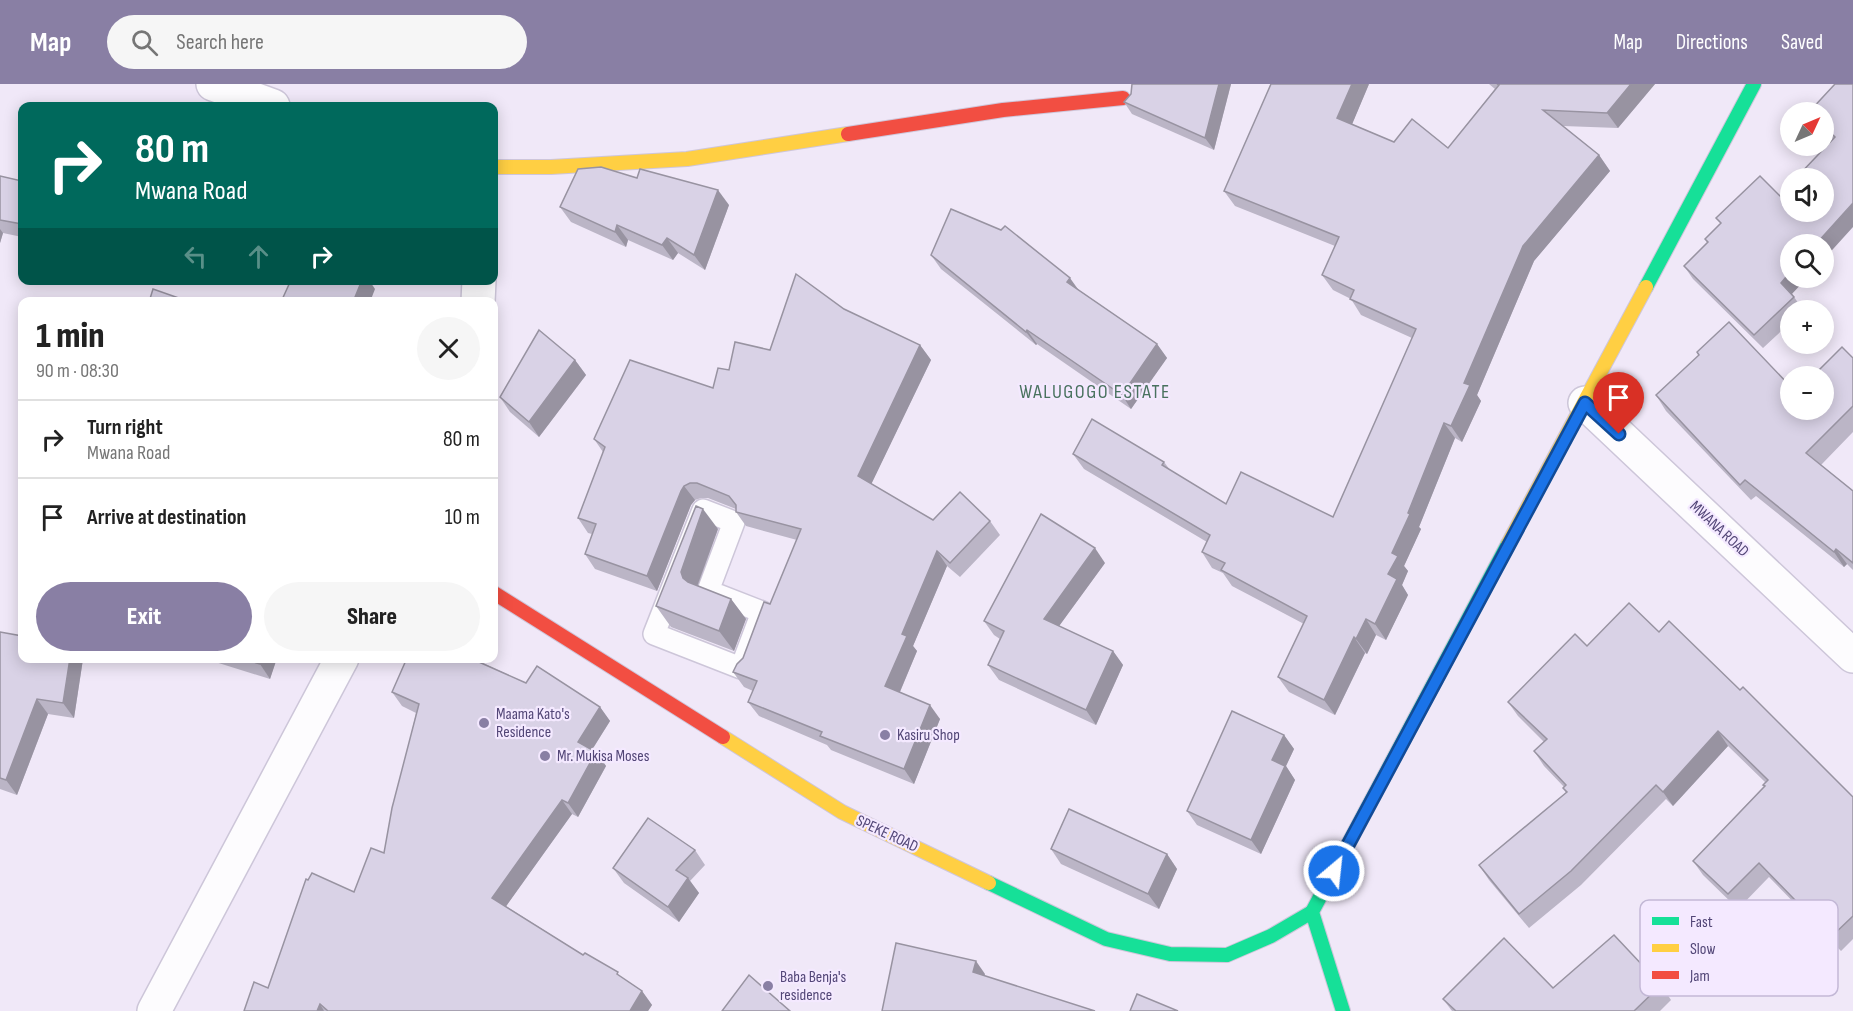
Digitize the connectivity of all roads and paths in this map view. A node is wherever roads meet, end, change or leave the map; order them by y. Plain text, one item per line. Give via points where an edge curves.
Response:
1 (213, 84) edge
2 (1754, 84) edge
3 (1124, 98) edge
4 (262, 102) edge
5 (498, 167) edge
6 (1585, 403) junction
7 (498, 596) edge
8 (654, 634) joint
9 (1853, 656) edge
10 (339, 663) edge
11 (1312, 912) junction
12 (154, 1011) edge
13 (1343, 1011) edge

1 - 4 street
2 - 6 street
3 - 5 street via 1003,110 687,159
6 - 9 street, MWANA ROAD
6 - 11 street
7 - 11 street, SPEKE ROAD via 842,812 1106,939 1170,954 1227,955
8 - 8 lane via 741,668 762,612 708,591 734,522 703,510
10 - 12 street
11 - 13 street

